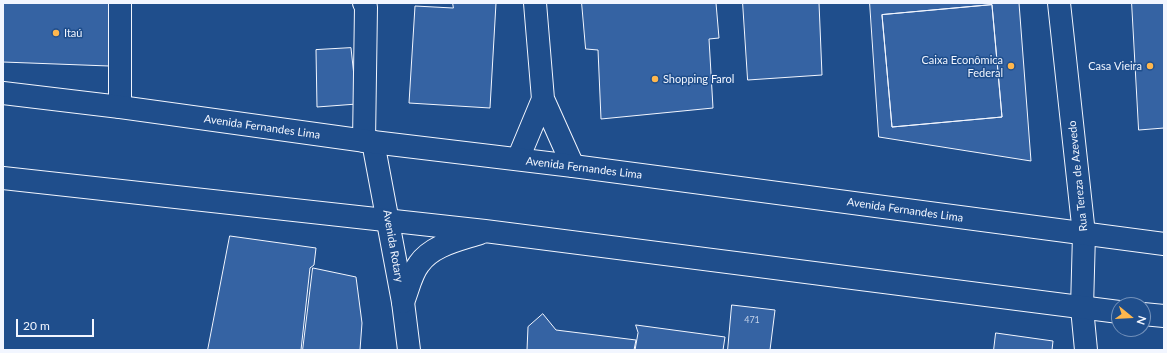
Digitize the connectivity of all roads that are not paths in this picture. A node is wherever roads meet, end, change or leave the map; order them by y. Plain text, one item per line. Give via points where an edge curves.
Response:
1 (120, 3) edge
2 (364, 3) edge
3 (535, 3) edge
4 (1059, 3) edge
5 (3, 93) edge
6 (543, 99) junction
7 (120, 107) junction
8 (369, 142) junction
9 (518, 159) junction
10 (573, 166) junction
11 (3, 178) edge
12 (389, 220) junction
13 (485, 231) junction
14 (1084, 234) junction
15 (1164, 244) edge
16 (403, 302) junction
17 (1082, 308) junction
18 (1111, 311) edge
19 (1151, 315) edge
20 (1164, 316) edge
21 (409, 350) edge
22 (1086, 350) edge

1 - 7 main road
2 - 8 main road, Avenida Rotary
3 - 6 main road
4 - 14 main road, Rua Tereza de Azevedo
5 - 7 main road, Avenida Fernandes Lima
6 - 9 main road
6 - 10 main road
7 - 8 main road, Avenida Fernandes Lima
8 - 9 main road, Avenida Fernandes Lima
8 - 12 main road, Avenida Rotary
9 - 10 main road, Avenida Fernandes Lima
10 - 14 main road, Avenida Fernandes Lima
11 - 12 main road
12 - 13 main road
12 - 16 main road, Avenida Rotary
13 - 16 main road via 441,246 429,253 418,264
13 - 17 main road
14 - 15 main road, Avenida Fernandes Lima
14 - 17 main road, Rua Tereza de Azevedo
16 - 21 main road, Avenida Rotary
17 - 18 main road
17 - 22 main road, Rua Tereza de Azevedo
19 - 20 main road

